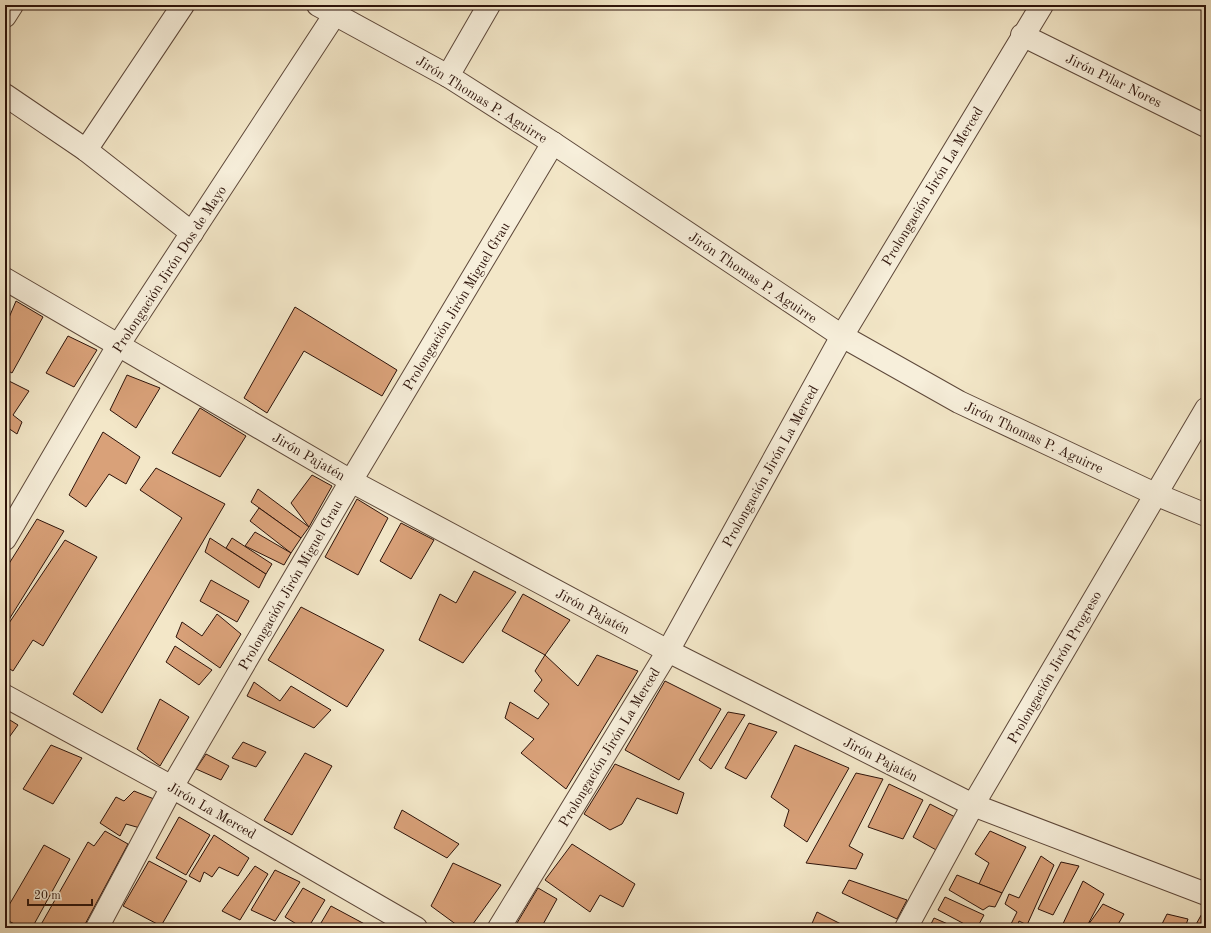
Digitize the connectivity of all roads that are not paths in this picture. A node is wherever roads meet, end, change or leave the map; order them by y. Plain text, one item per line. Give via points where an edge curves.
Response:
1 (12, 5) edge
2 (183, 5) edge
3 (489, 5) edge
4 (1042, 5) edge
5 (332, 8) edge
6 (5, 16) edge
7 (1022, 35) junction
8 (448, 76) junction
9 (5, 95) edge
10 (1206, 126) edge
11 (553, 143) junction
12 (86, 150) junction
13 (192, 233) junction
14 (5, 279) edge
15 (842, 336) junction
16 (119, 344) junction
17 (1206, 409) edge
18 (351, 480) junction
19 (1155, 494) junction
20 (1206, 515) edge
21 (5, 539) edge
22 (668, 651) junction
23 (5, 696) edge
24 (172, 787) junction
25 (973, 806) junction
26 (1206, 894) edge
27 (96, 928) edge
28 (416, 928) edge
29 (499, 928) edge
30 (906, 928) edge

1 - 6 street
2 - 12 street
3 - 8 street
4 - 7 street, Prolongación Jirón La Merced
5 - 8 street, Jirón Thomas P. Aguirre
5 - 13 street, Prolongación Jirón Dos de Mayo
7 - 10 street, Jirón Pilar Nores
7 - 15 street, Prolongación Jirón La Merced
8 - 11 street, Jirón Thomas P. Aguirre
9 - 12 street
11 - 15 street, Jirón Thomas P. Aguirre
11 - 18 street, Prolongación Jirón Miguel Grau
12 - 13 street
13 - 16 street, Prolongación Jirón Dos de Mayo
14 - 16 street, Jirón Pajatén
15 - 19 street, Jirón Thomas P. Aguirre via 958,402
15 - 22 street, Prolongación Jirón La Merced
16 - 18 street, Jirón Pajatén
16 - 21 street, Prolongación Jirón Dos de Mayo
17 - 19 street, Prolongación Jirón Progreso
18 - 22 street, Jirón Pajatén
18 - 24 street, Prolongación Jirón Miguel Grau
19 - 20 street, Jirón Thomas P. Aguirre
19 - 25 street, Prolongación Jirón Progreso
22 - 25 street, Jirón Pajatén
22 - 29 street, Prolongación Jirón La Merced
23 - 24 street, Jirón La Merced
24 - 27 street, Prolongación Jirón Miguel Grau
24 - 28 street, Jirón La Merced
25 - 26 street, Jirón Pajatén
25 - 30 street, Prolongación Jirón Progreso

